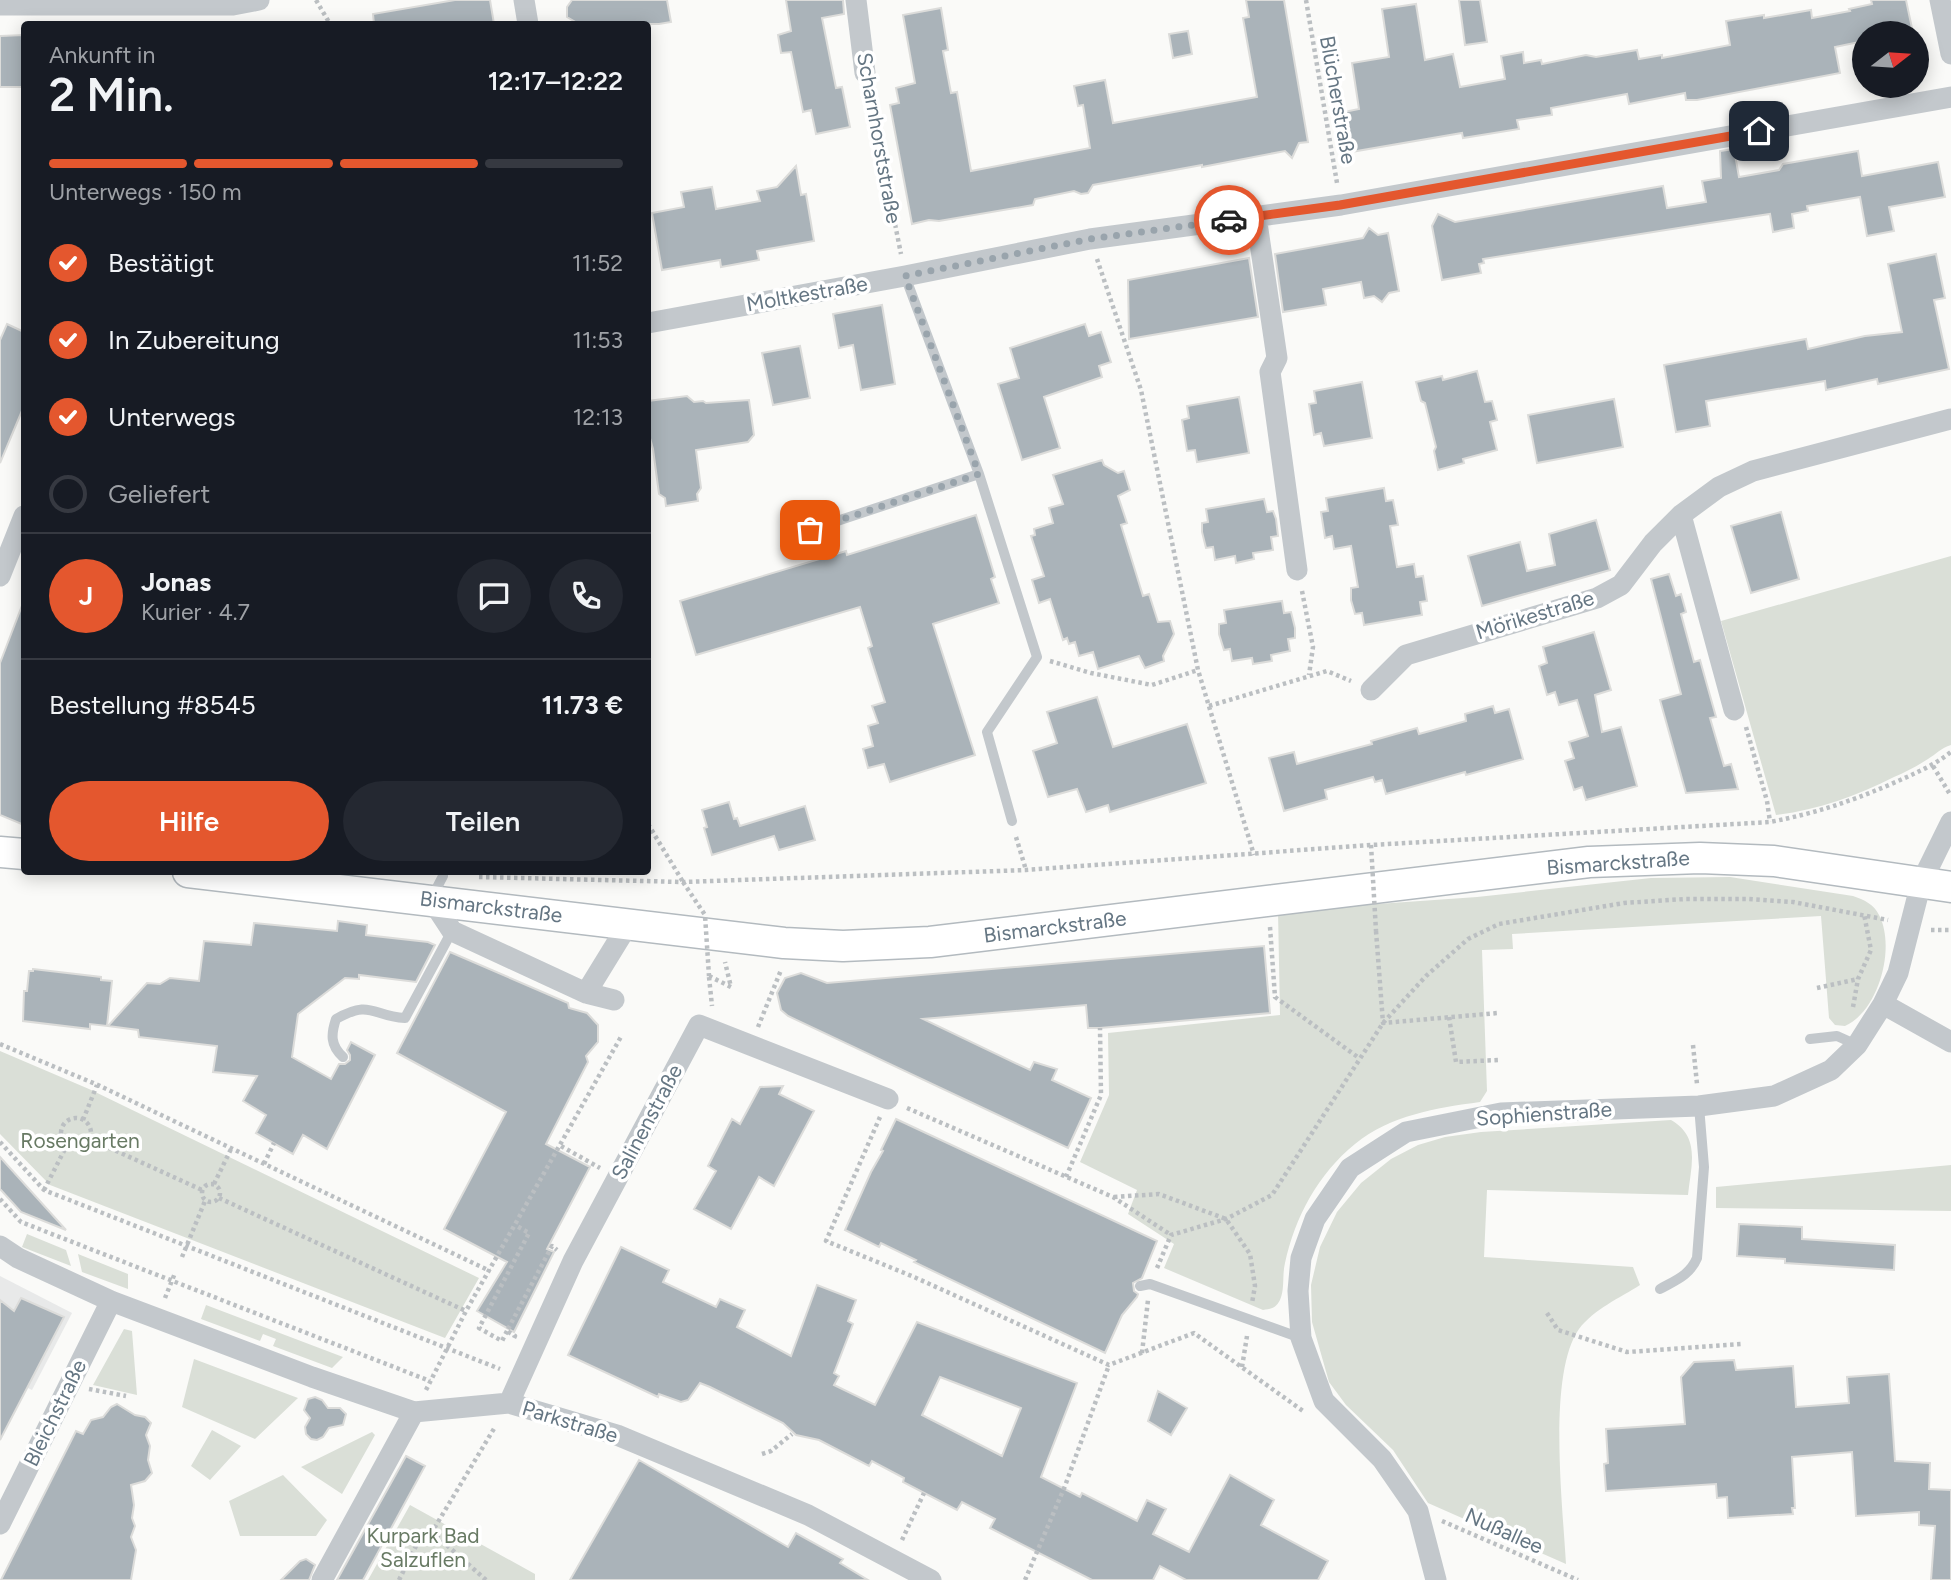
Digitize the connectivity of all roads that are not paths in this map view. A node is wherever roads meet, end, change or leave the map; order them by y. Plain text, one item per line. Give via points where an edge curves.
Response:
1 (259, 0) edge
2 (524, 0) edge
3 (856, 0) edge
4 (0, 5) edge
5 (1945, 11) edge
6 (233, 15) edge
7 (527, 21) edge
8 (1951, 54) edge
9 (865, 73) road end
10 (1951, 97) edge
11 (1256, 216) junction
12 (905, 276) junction
13 (651, 322) edge
14 (1951, 419) edge
15 (979, 474) junction
16 (1681, 515) junction
17 (21, 524) edge
18 (810, 530) dead end
19 (1297, 570) road end
20 (0, 576) edge
21 (1371, 690) road end
22 (1734, 710) road end
23 (1012, 821) road end
24 (1951, 822) edge
25 (0, 852) edge
26 (21, 854) edge
27 (244, 875) edge
28 (337, 880) edge
29 (1921, 883) junction
30 (1951, 887) edge
31 (437, 888) junction
32 (629, 923) junction
33 (452, 931) junction
34 (586, 993) junction
35 (614, 1000) dead end
36 (1883, 1004) junction
37 (1810, 1039) dead end
38 (1951, 1042) edge
39 (1857, 1045) junction
40 (342, 1057) dead end
41 (888, 1099) road end
42 (1699, 1106) junction
43 (0, 1246) edge
44 (1145, 1285) road end
45 (1660, 1289) dead end
46 (111, 1301) junction
47 (1301, 1338) junction
48 (509, 1403) junction
49 (414, 1412) junction
50 (0, 1524) edge
51 (322, 1580) edge
52 (931, 1580) edge
53 (1436, 1580) edge

1 - 6 street
2 - 7 street
3 - 9 street, Scharnhorststraße
4 - 6 street
5 - 8 street
10 - 11 street, Moltkestraße
11 - 12 street, Moltkestraße via 1090,239
11 - 19 street via 1278,358 1270,372
12 - 13 street, Moltkestraße
12 - 15 lane
14 - 16 street, Mörikestraße via 1753,471 1719,487
15 - 18 lane
15 - 23 lane via 1037,657 987,732
16 - 21 street, Mörikestraße via 1621,585 1597,598 1406,655
16 - 22 street
17 - 20 street
24 - 29 street, Sophienstraße
25 - 26 main road
27 - 28 main road, Bismarckstraße
28 - 31 main road, Bismarckstraße
29 - 30 main road, Bismarckstraße
29 - 32 main road, Bismarckstraße via 1774,861 1700,858 1589,862 930,943 785,943
29 - 36 street, Sophienstraße via 1898,974
31 - 32 main road, Bismarckstraße
31 - 33 street
32 - 34 street
33 - 34 street
33 - 40 lane via 405,1018 354,1009 336,1019 331,1035 335,1051
34 - 35 street
36 - 38 street
36 - 39 street, Sophienstraße
37 - 39 lane via 1837,1036
39 - 42 street, Sophienstraße via 1831,1070 1774,1096
41 - 48 street, Salinenstraße via 699,1025 573,1261
42 - 45 lane via 1704,1167 1697,1258 1686,1275
42 - 47 street, Sophienstraße via 1501,1113 1406,1132 1350,1168 1315,1219 1301,1258
43 - 46 street, Parkstraße
44 - 47 lane
46 - 49 street, Parkstraße
46 - 50 street, Bleichstraße
47 - 53 street, Sophienstraße via 1324,1401 1382,1459 1418,1511
48 - 49 street, Parkstraße
48 - 52 street, Parkstraße via 617,1435 808,1515
49 - 51 street

